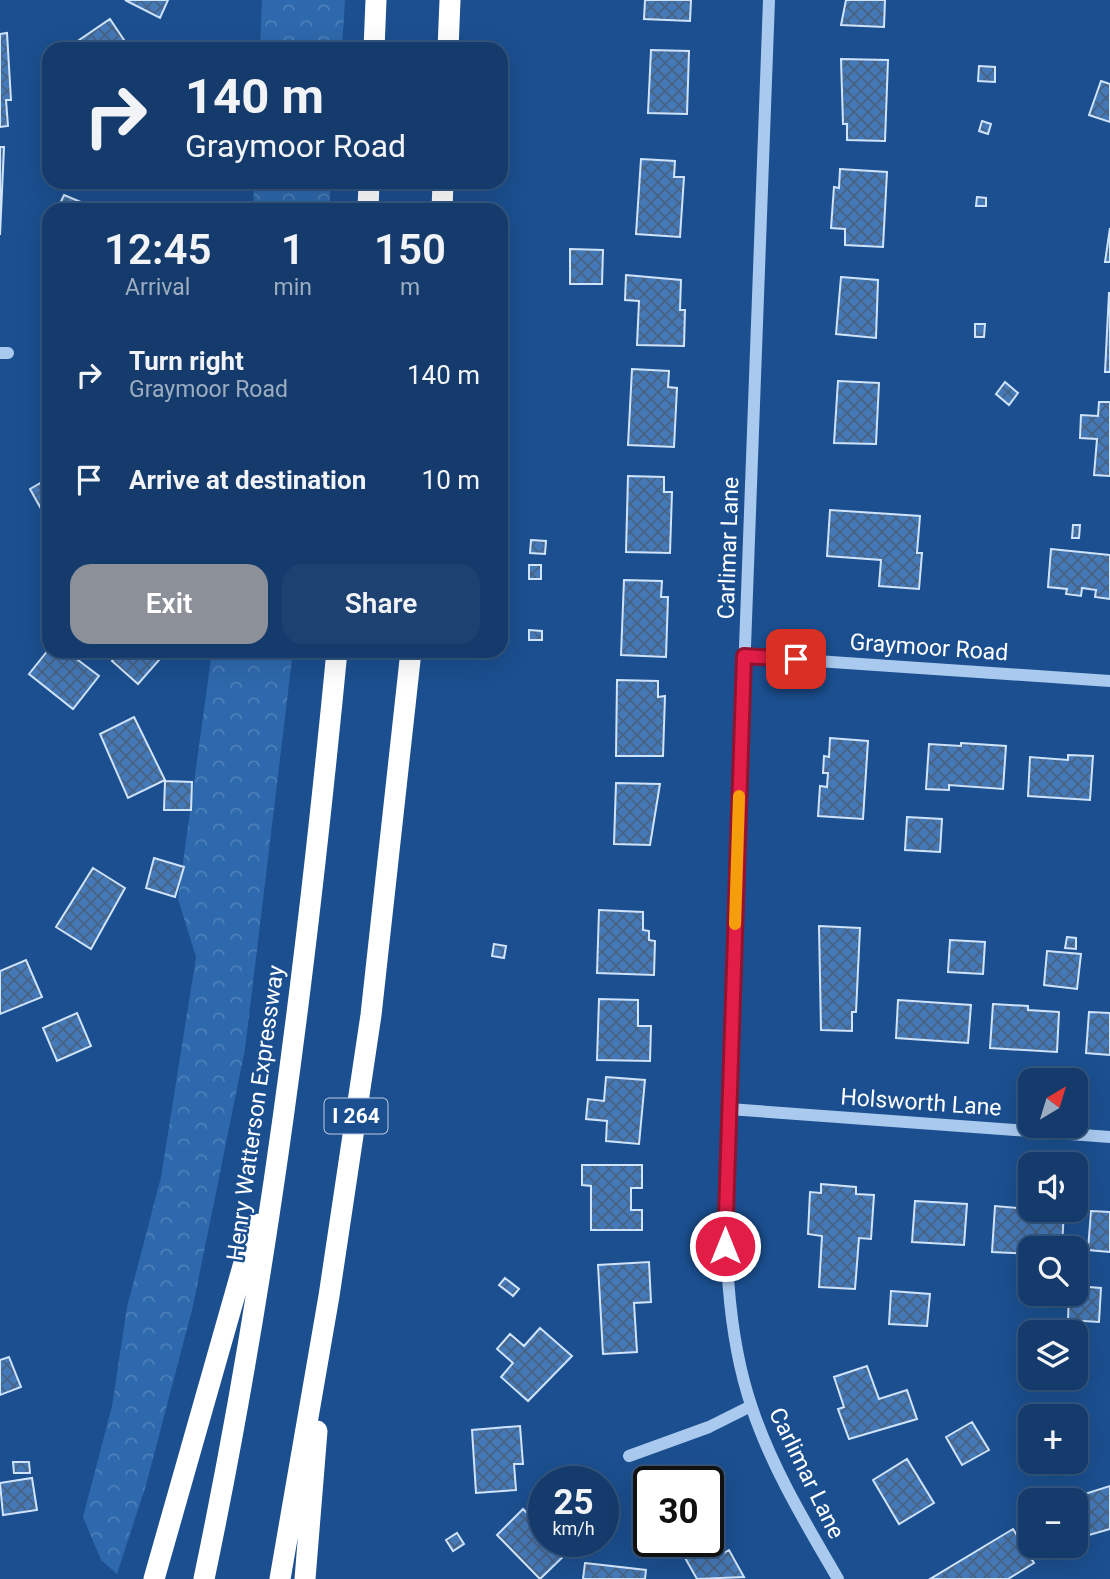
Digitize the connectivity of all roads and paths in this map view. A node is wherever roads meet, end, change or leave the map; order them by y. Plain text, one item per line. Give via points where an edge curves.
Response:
1 (376, 0) edge
2 (450, 0) edge
3 (769, 0) edge
4 (374, 42) edge
5 (448, 42) edge
6 (744, 656) junction
7 (336, 658) edge
8 (410, 658) edge
9 (1110, 681) edge
10 (729, 1109) junction
11 (1110, 1137) edge
12 (278, 1141) junction
13 (329, 1296) junction
14 (751, 1406) junction
15 (629, 1456) dead end
16 (154, 1579) edge
17 (204, 1579) edge
18 (280, 1579) edge
19 (305, 1579) edge
20 (838, 1579) edge

1 - 4 highway
2 - 5 highway
3 - 6 street, Carlimar Lane
6 - 9 street, Graymoor Road
6 - 10 street, Carlimar Lane
7 - 12 highway, Henry Watterson Expressway via 314,880
8 - 13 highway, I 264 via 371,1015
10 - 11 street, Holsworth Lane
10 - 14 street, Carlimar Lane via 725,1246
12 - 16 highway
12 - 17 highway, Henry Watterson Expressway
13 - 18 highway, I 264
13 - 19 highway
14 - 15 street via 709,1427
14 - 20 street, Carlimar Lane via 793,1500

